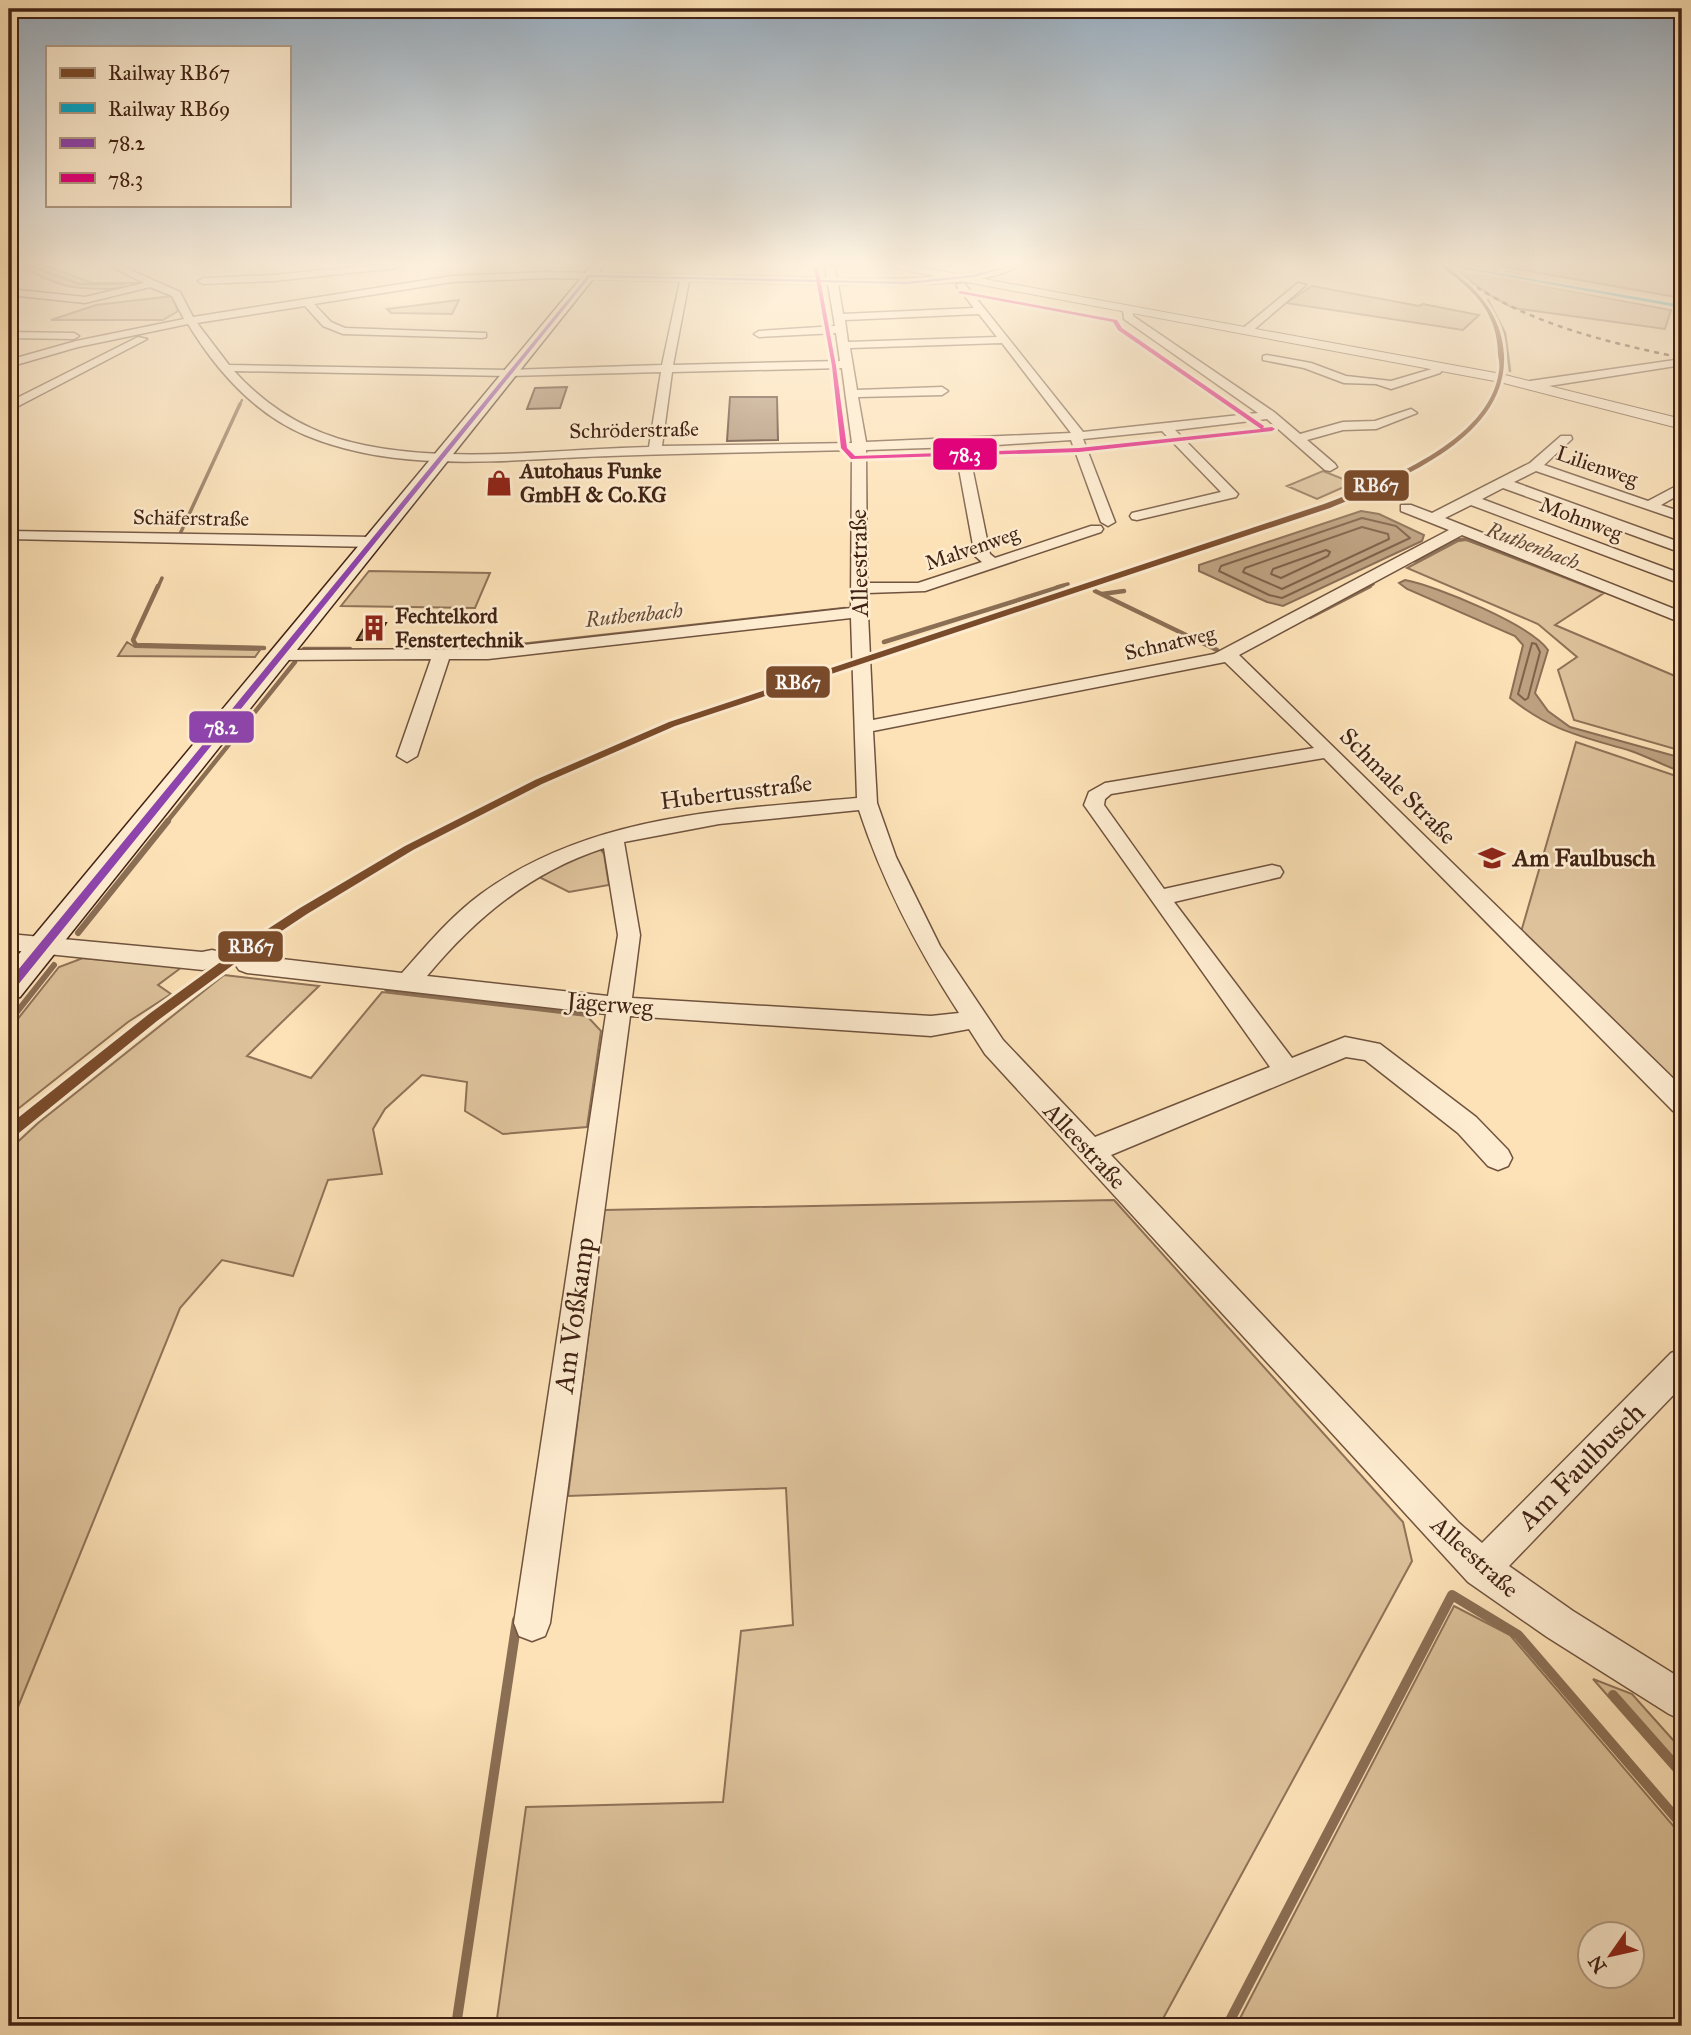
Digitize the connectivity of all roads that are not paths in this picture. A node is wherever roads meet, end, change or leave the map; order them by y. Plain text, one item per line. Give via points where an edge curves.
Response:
1 (102, 360) edge
2 (220, 360) edge
3 (519, 360) edge
4 (669, 360) edge
5 (847, 360) edge
6 (1021, 360) edge
7 (1190, 360) edge
8 (1278, 360) edge
9 (1400, 360) edge
10 (1682, 362) edge
11 (848, 364) junction
12 (1438, 367) junction
13 (227, 369) junction
14 (667, 369) junction
15 (508, 373) junction
16 (1530, 385) junction
17 (942, 391) dead end
18 (852, 394) junction
19 (9, 407) edge
20 (1411, 413) dead end
21 (1270, 415) junction
22 (1682, 424) edge
23 (1165, 427) junction
24 (1078, 436) junction
25 (1298, 438) junction
26 (1566, 439) dead end
27 (961, 442) junction
28 (655, 450) junction
29 (857, 452) junction
30 (446, 455) junction
31 (1535, 466) junction
32 (1330, 467) dead end
33 (1503, 483) junction
34 (1682, 487) edge
35 (1471, 500) junction
36 (1649, 506) junction
37 (1406, 508) dead end
38 (1138, 516) dead end
39 (1682, 517) edge
40 (1432, 519) junction
41 (1461, 530) junction
42 (9, 536) edge
43 (373, 542) junction
44 (1682, 548) edge
45 (993, 563) junction
46 (1679, 575) edge
47 (859, 588) junction
48 (1639, 601) junction
49 (859, 612) junction
50 (1682, 618) edge
51 (280, 655) junction
52 (1226, 655) junction
53 (441, 656) junction
54 (864, 726) junction
55 (1327, 752) junction
56 (407, 756) dead end
57 (867, 803) junction
58 (613, 837) junction
59 (1272, 872) dead end
60 (1159, 898) junction
61 (9, 942) edge
62 (45, 945) junction
63 (212, 958) dead end
64 (247, 964) dead end
65 (408, 982) junction
66 (9, 988) edge
67 (618, 1006) junction
68 (973, 1017) junction
69 (1287, 1070) junction
70 (1682, 1104) edge
71 (1091, 1151) junction
72 (1498, 1158) dead end
73 (1682, 1364) edge
74 (1481, 1569) junction
75 (532, 1623) dead end
76 (1682, 1701) edge

1 - 19 street
2 - 13 street, Schröderstraße
3 - 15 main road
4 - 14 street
5 - 11 street, Alleestraße
6 - 24 street
7 - 21 street
8 - 12 street via 1344,379 1391,384
9 - 12 street
10 - 16 street
11 - 14 street
11 - 18 street, Alleestraße
12 - 16 street
13 - 15 street
13 - 30 street, Schröderstraße via 279,418 309,432 379,451
14 - 15 street
14 - 28 street
15 - 30 main road
16 - 22 street
17 - 18 street
18 - 29 street, Alleestraße
20 - 25 street via 1376,425 1343,426
21 - 23 street, Schröderstraße
21 - 25 street
23 - 24 street, Schröderstraße
23 - 38 street via 1240,504 1210,511 1199,501
24 - 27 street, Schröderstraße
24 - 45 street, Malvenweg via 1102,525
25 - 32 street
26 - 31 street, Lilienweg
27 - 29 street, Schröderstraße
27 - 45 street via 983,556
28 - 29 street, Schröderstraße via 823,447
28 - 30 street, Schröderstraße
29 - 47 street, Alleestraße
30 - 43 main road
31 - 33 street, Lilienweg
31 - 36 street, Lilienweg
33 - 35 street, Lilienweg
33 - 44 street
34 - 36 street, Lilienweg
35 - 40 street, Lilienweg
35 - 46 street, Mohnweg
36 - 39 street
37 - 40 street
40 - 41 street
41 - 48 street
41 - 52 street, Schnatweg
42 - 43 street, Schäferstraße
43 - 51 main road
45 - 47 street, Malvenweg via 919,588
46 - 48 street
47 - 49 street, Alleestraße
48 - 50 street
49 - 53 street
49 - 54 street, Alleestraße
51 - 53 street
51 - 62 main road
52 - 54 street, Schnatweg
52 - 55 street, Schmale Straße
53 - 56 street
54 - 57 street, Alleestraße
55 - 60 street via 1105,789 1096,796 1094,805
55 - 70 street, Schmale Straße
57 - 58 street, Hubertusstraße via 714,819
57 - 68 street, Alleestraße via 909,908
58 - 65 street, Hubertusstraße via 571,851 490,897 449,934
58 - 67 street via 629,935
59 - 60 street
60 - 69 street
61 - 62 street
62 - 63 street via 203,961
62 - 66 main road
64 - 65 street, Jägerweg
65 - 67 street, Jägerweg
67 - 68 street, Jägerweg via 932,1027
67 - 75 street, Am Voßkamp
68 - 71 street, Alleestraße via 994,1047
69 - 71 street
69 - 72 street via 1345,1047 1371,1051 1466,1125
71 - 74 street, Alleestraße
73 - 74 street, Am Faulbusch
74 - 76 street, Alleestraße

